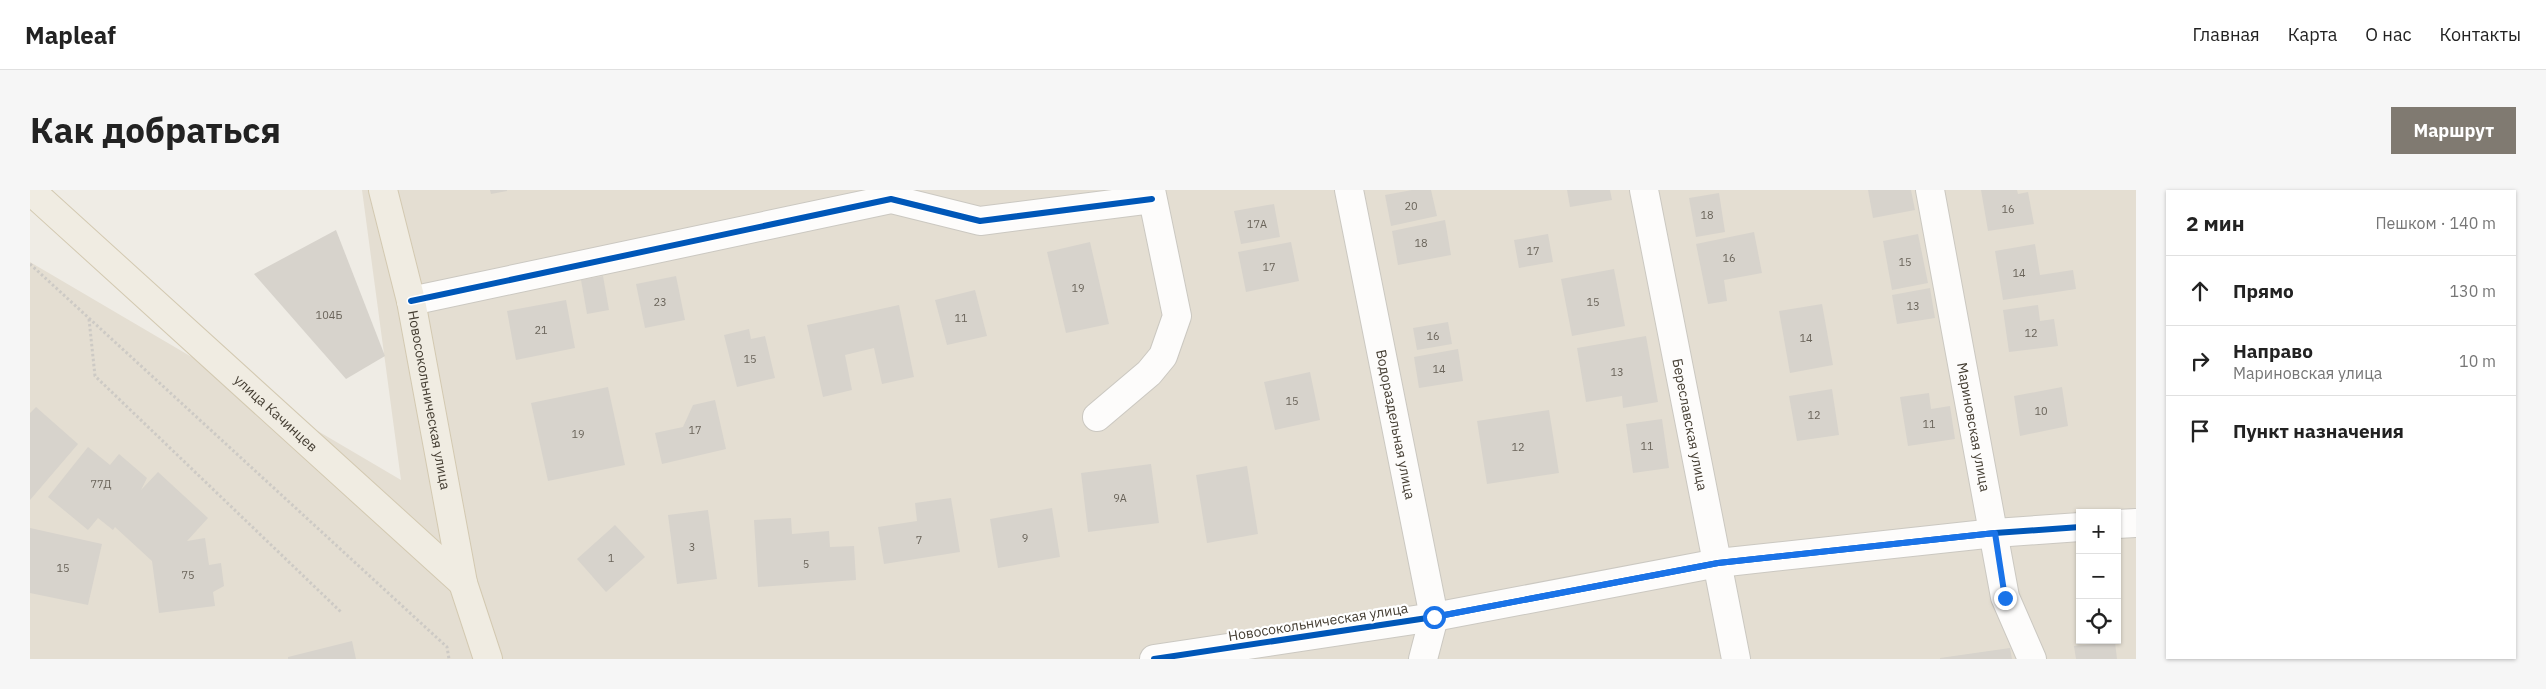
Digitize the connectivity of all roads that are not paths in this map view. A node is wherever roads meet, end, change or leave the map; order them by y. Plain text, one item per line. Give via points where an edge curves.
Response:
1 (30, 190) edge
2 (383, 190) edge
3 (1349, 190) edge
4 (1644, 190) edge
5 (1930, 190) edge
6 (1152, 195) edge
7 (411, 301) junction
8 (1097, 417) dead end
9 (2136, 523) edge
10 (2121, 524) edge
11 (2076, 527) edge
12 (1995, 533) junction
13 (1718, 563) junction
14 (463, 583) junction
15 (1434, 617) junction
16 (488, 659) edge
17 (1154, 659) edge
18 (1423, 659) edge
19 (1736, 659) edge
20 (2032, 659) edge

1 - 14 main road, улица Качинцев
2 - 7 main road, Новосокольническая улица
3 - 15 street, Водораздельная улица
4 - 13 street, Береславская улица
5 - 12 street, Мариновская улица
6 - 7 street via 980,221 891,199
6 - 8 street via 1176,316 1163,356 1149,373
7 - 14 main road, Новосокольническая улица
9 - 10 street
11 - 12 street, Новосокольническая улица
12 - 13 street, Новосокольническая улица
12 - 20 street, Мариновская улица via 2005,598
13 - 15 street, Новосокольническая улица
13 - 19 street, Береславская улица
14 - 16 main road, улица Качинцев
15 - 17 street, Новосокольническая улица
15 - 18 street, Водораздельная улица

